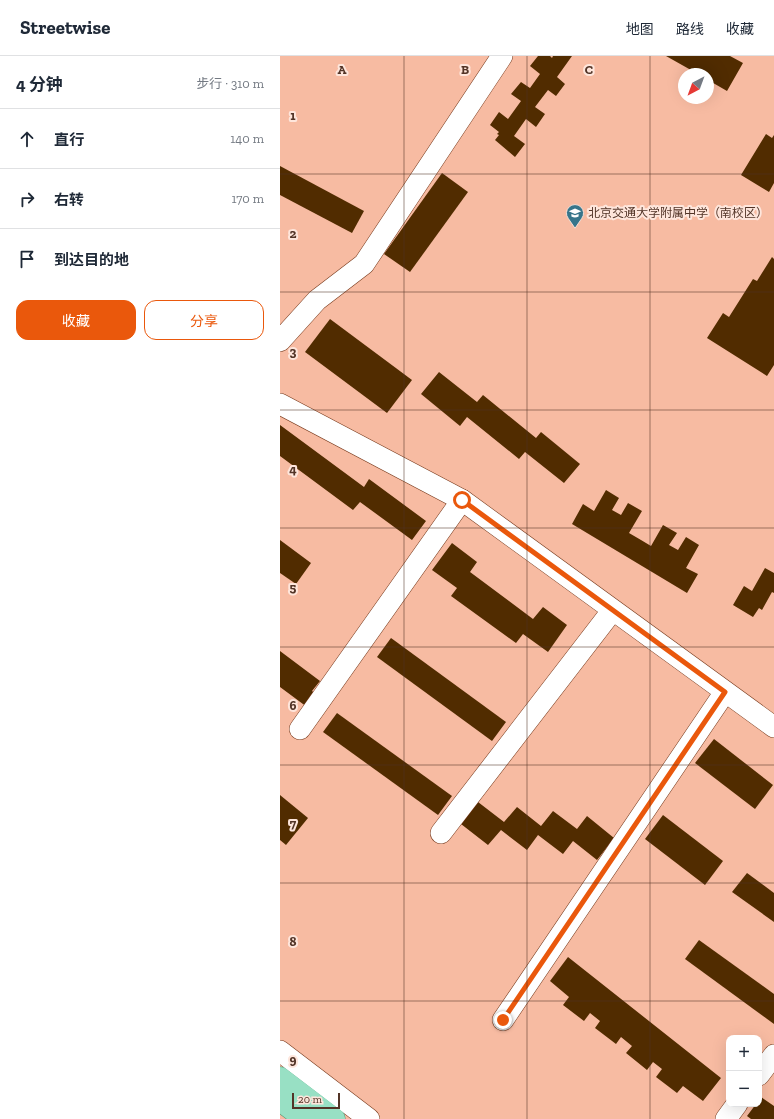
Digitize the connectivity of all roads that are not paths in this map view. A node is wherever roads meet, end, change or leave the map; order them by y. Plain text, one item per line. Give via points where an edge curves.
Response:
1 (502, 56) edge
2 (280, 341) edge
3 (280, 404) edge
4 (462, 500) junction
5 (612, 611) junction
6 (725, 692) junction
7 (774, 727) edge
8 (300, 729) dead end
9 (441, 833) dead end
10 (503, 1020) dead end
11 (280, 1051) edge
12 (774, 1055) edge
13 (762, 1071) edge
14 (280, 1078) edge
15 (280, 1100) edge
16 (735, 1107) edge
17 (305, 1119) edge
18 (334, 1119) edge
19 (369, 1119) edge
20 (726, 1119) edge

1 - 2 street via 364,264 317,300
3 - 4 street
4 - 5 street
4 - 8 street
5 - 6 street
5 - 9 street
6 - 7 street
6 - 10 street
11 - 19 street
12 - 13 street
14 - 18 main road
15 - 17 main road
16 - 20 street

